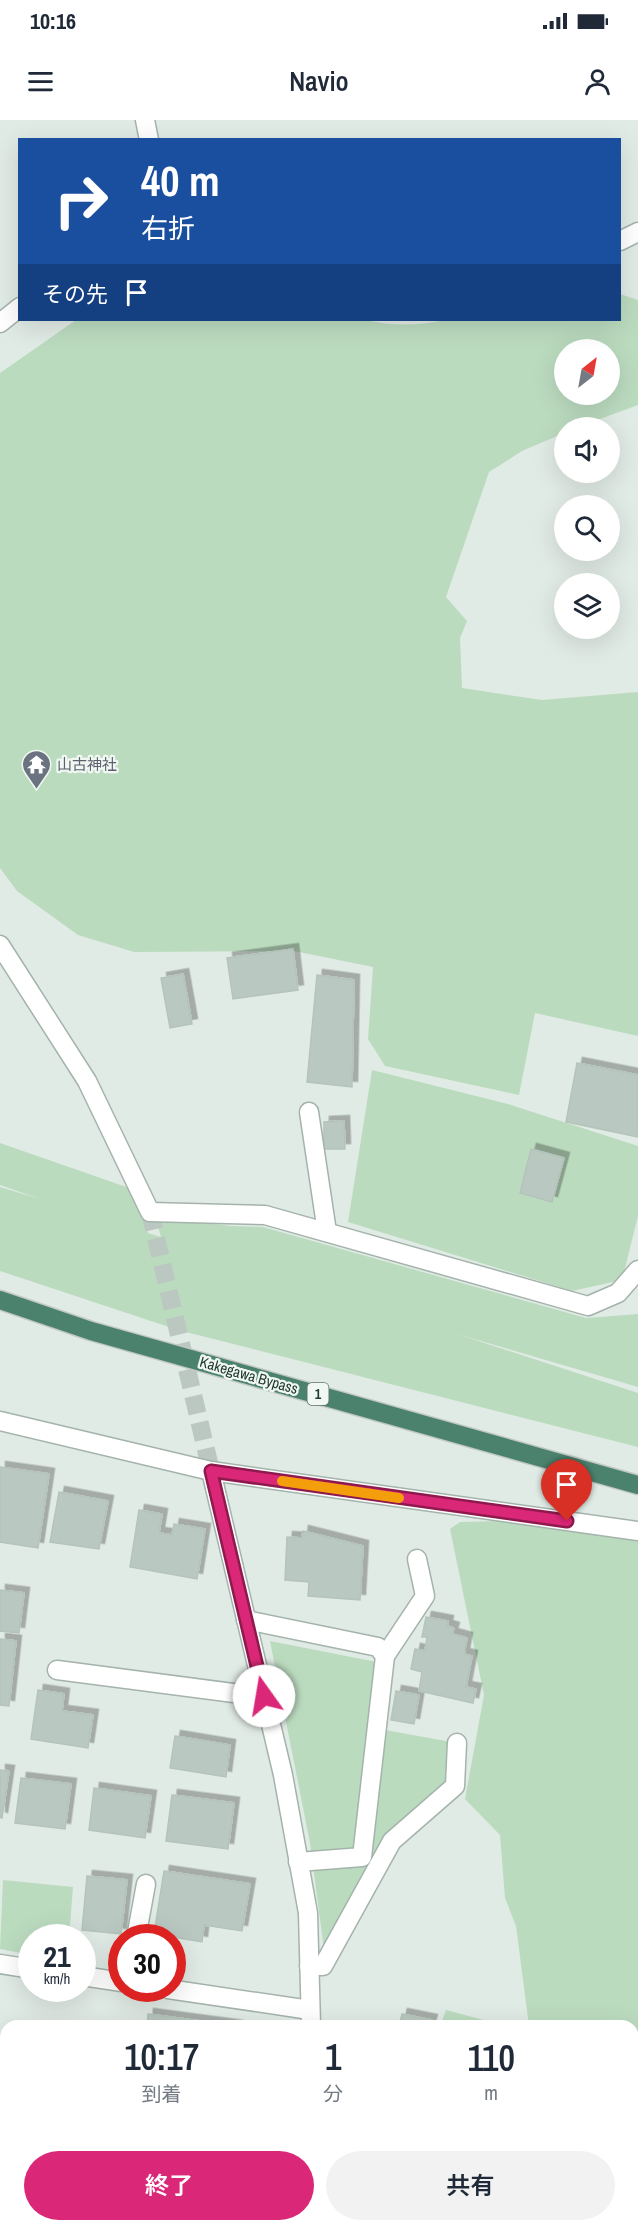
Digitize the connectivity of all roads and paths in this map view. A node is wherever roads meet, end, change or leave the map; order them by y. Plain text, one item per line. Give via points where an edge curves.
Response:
1 (145, 120) edge
2 (149, 138) edge
3 (638, 232) edge
4 (621, 241) edge
5 (18, 309) edge
6 (0, 323) edge
7 (0, 945) edge
8 (309, 1112) dead end
9 (327, 1232) junction
10 (638, 1270) edge
11 (0, 1300) edge
12 (0, 1421) edge
13 (211, 1471) junction
14 (638, 1485) edge
15 (638, 1531) edge
16 (417, 1559) dead end
17 (246, 1620) junction
18 (385, 1656) junction
19 (57, 1670) dead end
20 (264, 1696) junction
21 (457, 1743) dead end
22 (298, 1862) junction
23 (146, 1884) dead end
24 (139, 1924) edge
25 (0, 1964) edge
26 (309, 1966) junction
27 (18, 1967) edge
28 (186, 1993) edge
29 (311, 2018) edge

1 - 2 street
3 - 4 street
5 - 6 street
7 - 9 street via 87,1081 150,1212 265,1215
8 - 9 street
9 - 10 street via 588,1306 618,1293
11 - 14 highway, Kakegawa Bypass / 1 via 103,1334
12 - 13 street
13 - 15 street
13 - 17 street
16 - 18 street via 425,1596
17 - 18 street via 378,1647
17 - 20 street
18 - 22 street via 362,1857
19 - 20 street
20 - 22 street
21 - 26 street via 455,1786 392,1841 323,1966
22 - 26 street via 308,1913
23 - 24 street
25 - 27 street
26 - 29 street
28 - 29 street

